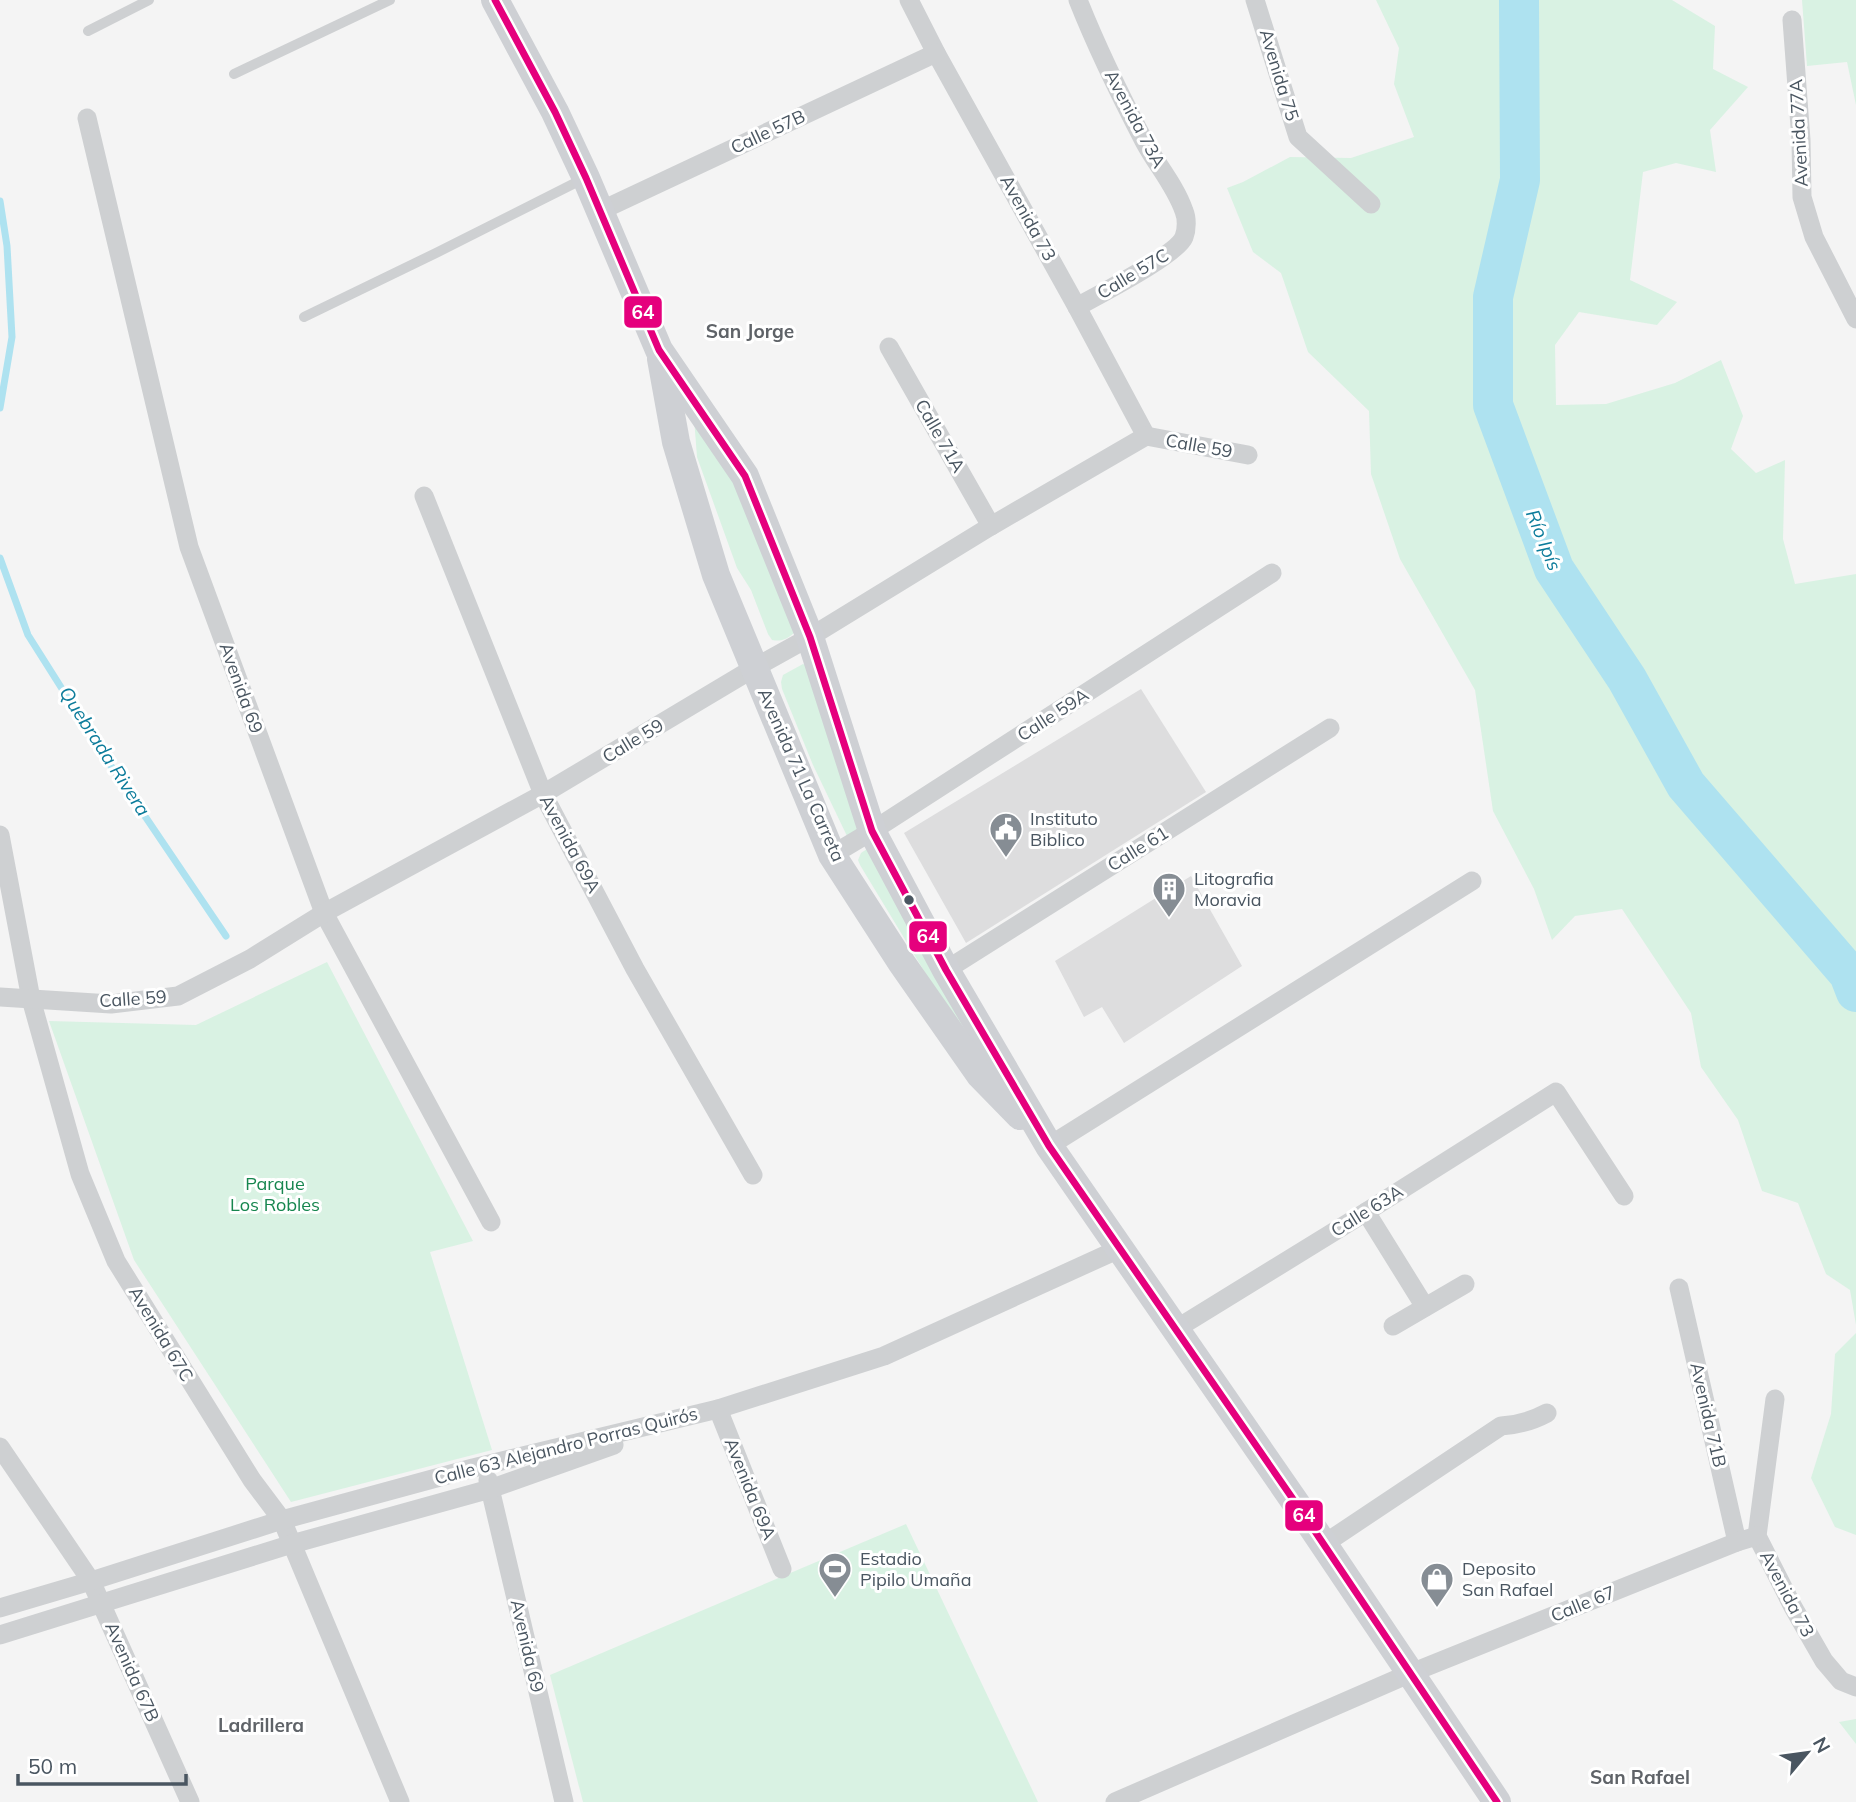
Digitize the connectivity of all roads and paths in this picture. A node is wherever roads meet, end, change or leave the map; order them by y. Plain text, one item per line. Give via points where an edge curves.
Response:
1 (149, 0) edge
2 (390, 0) edge
3 (495, 0) edge
4 (909, 0) edge
5 (1078, 0) edge
6 (1255, 0) edge
7 (1792, 20) dead end
8 (88, 31) dead end
9 (936, 53) junction
10 (233, 74) dead end
11 (87, 118) dead end
12 (586, 178) junction
13 (1371, 204) dead end
14 (600, 211) junction
15 (1184, 237) joint
16 (1077, 307) junction
17 (304, 317) dead end
18 (1856, 318) edge
19 (889, 347) dead end
20 (659, 350) junction
21 (1146, 436) junction
22 (1248, 454) dead end
23 (424, 496) dead end
24 (991, 526) junction
25 (1272, 573) dead end
26 (810, 637) junction
27 (754, 668) junction
28 (1331, 728) dead end
29 (543, 794) junction
30 (872, 831) junction
31 (0, 835) edge
32 (832, 855) junction
33 (1472, 881) dead end
34 (324, 913) junction
35 (946, 970) junction
36 (0, 997) edge
37 (31, 999) junction
38 (1049, 1146) junction
39 (752, 1175) dead end
40 (1624, 1196) dead end
41 (1366, 1212) junction
42 (491, 1222) dead end
43 (1119, 1249) junction
44 (1465, 1283) dead end
45 (1679, 1288) dead end
46 (1425, 1307) junction
47 (1394, 1326) dead end
48 (1176, 1329) junction
49 (1774, 1399) dead end
50 (718, 1409) junction
51 (1548, 1413) dead end
52 (0, 1447) edge
53 (484, 1466) junction
54 (490, 1489) junction
55 (282, 1520) junction
56 (1757, 1536) junction
57 (1737, 1542) junction
58 (292, 1544) junction
59 (1324, 1544) junction
60 (782, 1569) dead end
61 (92, 1581) junction
62 (102, 1604) junction
63 (0, 1608) edge
64 (0, 1635) edge
65 (1411, 1674) junction
66 (1856, 1687) edge
67 (558, 1800) edge
68 (190, 1802) edge
69 (400, 1802) edge
70 (1115, 1802) edge
71 (1497, 1802) edge

1 - 8 lane
2 - 10 lane
3 - 12 street, Avenida 71 La Carreta
4 - 9 street, Avenida 73
5 - 15 street, Avenida 73A via 1145,144 1185,212
6 - 13 street, Avenida 75 via 1298,137
7 - 18 street, Avenida 77A via 1802,197 1814,236
9 - 14 street, Calle 57B
9 - 16 street, Avenida 73
11 - 34 street, Avenida 69 via 189,547
12 - 14 street, Avenida 71 La Carreta
12 - 17 lane
14 - 20 street, Avenida 71 La Carreta
15 - 16 street, Calle 57C via 1171,252
16 - 21 street, Avenida 73
19 - 24 street, Calle 71A
20 - 26 street, Avenida 71 La Carreta via 745,476
20 - 27 street, Avenida 71 La Carreta via 676,442 696,509 716,575
21 - 22 street, Calle 59
21 - 24 street, Calle 59
23 - 29 street, Avenida 69A
24 - 26 street, Calle 59
25 - 30 street, Calle 59A
26 - 27 street, Calle 59
26 - 30 street, Avenida 71 La Carreta
27 - 29 street, Calle 59
27 - 32 street, Avenida 71 La Carreta
28 - 35 street, Calle 61
29 - 34 street, Calle 59
29 - 39 street, Avenida 69A via 635,969
30 - 32 street, Calle 59A
30 - 35 street, Avenida 71 La Carreta
31 - 37 street, Avenida 67C
32 - 38 street, Avenida 71 La Carreta via 980,1075
33 - 38 street
34 - 37 street, Calle 59 via 178,996 111,1004
34 - 42 street, Avenida 69
35 - 38 street, Avenida 71 La Carreta
36 - 37 street, Calle 59
37 - 55 street, Avenida 67C via 80,1174 117,1261 252,1480
38 - 43 street, Avenida 71 La Carreta
40 - 41 street, Calle 63A via 1556,1092
41 - 46 street
41 - 48 street, Calle 63A
43 - 48 street, Avenida 71 La Carreta
43 - 50 street, Calle 63 Alejandro Porras Quirós via 884,1356
44 - 46 street
45 - 57 street, Avenida 71B
46 - 47 street
48 - 59 street, Avenida 71 La Carreta
49 - 56 street, Avenida 73
50 - 53 street, Calle 63 Alejandro Porras Quirós
50 - 54 street, Calle 63 Alejandro Porras Quirós
50 - 60 street, Avenida 69A
51 - 59 street via 1501,1426
52 - 61 street, Avenida 67B
53 - 54 street, Avenida 69
53 - 55 street, Calle 63 Alejandro Porras Quirós
54 - 58 street, Calle 63 Alejandro Porras Quirós
54 - 67 street, Avenida 69
55 - 58 street, Avenida 67C
55 - 61 street, Calle 63 Alejandro Porras Quirós
56 - 57 street, Calle 67
56 - 66 street, Avenida 73 via 1824,1661 1841,1681
57 - 65 street, Calle 67
58 - 62 street, Calle 63 Alejandro Porras Quirós
58 - 69 street, Avenida 67C
59 - 65 street, Avenida 71 La Carreta
61 - 62 street, Avenida 67B
61 - 63 street, Calle 63 Alejandro Porras Quirós
62 - 64 street, Calle 63 Alejandro Porras Quirós
62 - 68 street, Avenida 67B
65 - 70 street, Calle 67
65 - 71 street, Avenida 71 La Carreta

